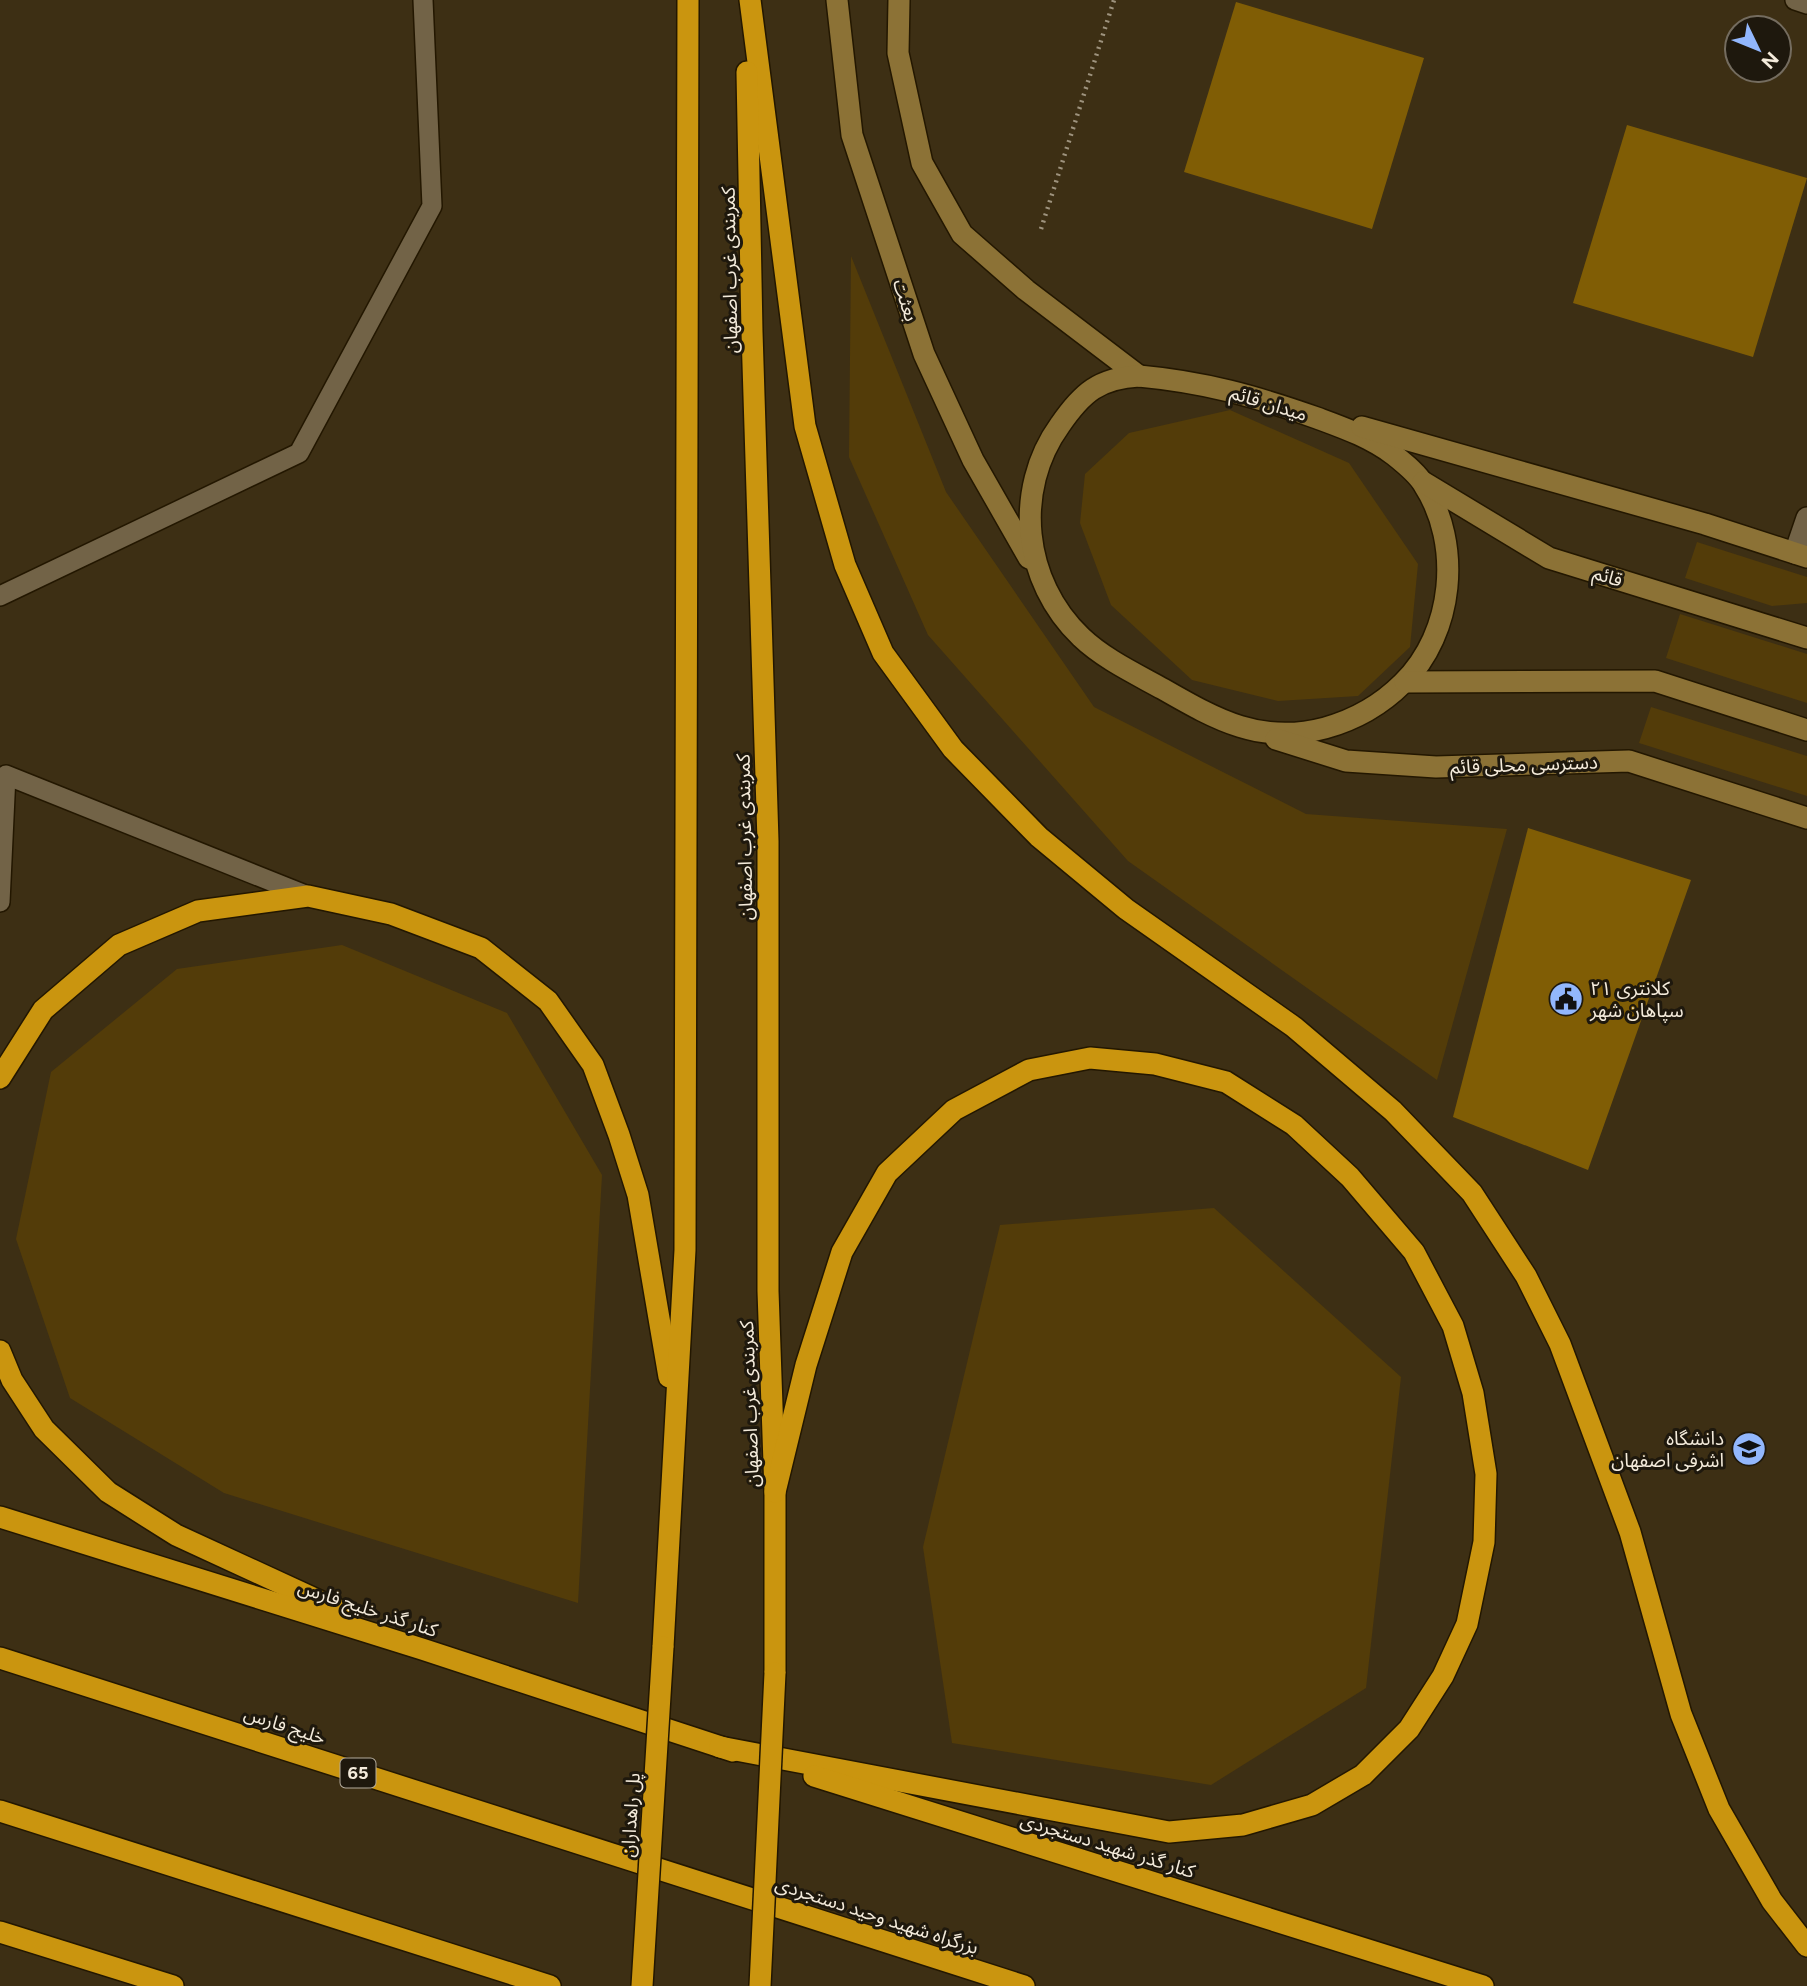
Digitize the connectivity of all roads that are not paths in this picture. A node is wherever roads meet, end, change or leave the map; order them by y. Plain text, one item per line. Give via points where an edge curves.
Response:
1 (423, 0) edge
2 (688, 0) edge
3 (748, 0) edge
4 (837, 0) edge
5 (899, 0) edge
6 (1795, 0) edge
7 (1807, 4) edge
8 (1139, 376) junction
9 (1269, 400) junction
10 (1423, 482) junction
11 (1807, 518) edge
12 (1801, 555) edge
13 (1041, 578) junction
14 (0, 596) edge
15 (1757, 622) junction
16 (1807, 624) edge
17 (1807, 638) edge
18 (1405, 682) junction
19 (1237, 727) junction
20 (1807, 730) edge
21 (2, 772) edge
22 (1807, 818) edge
23 (308, 897) junction
24 (0, 902) edge
25 (0, 1078) edge
26 (0, 1351) edge
27 (676, 1416) junction
28 (775, 1492) junction
29 (0, 1517) edge
30 (663, 1647) joint
31 (422, 1649) junction
32 (0, 1658) edge
33 (720, 1746) junction
34 (0, 1811) edge
35 (716, 1887) joint
36 (0, 1931) edge
37 (1807, 1946) edge
38 (173, 1986) edge
39 (550, 1986) edge
40 (642, 1986) edge
41 (761, 1986) edge
42 (1024, 1986) edge
43 (1483, 1986) edge

1 - 14 lane via 432,206 299,453
2 - 27 highway, کمربندی غرب اصفهان via 685,1236
3 - 28 highway, کمربندی غرب اصفهان via 768,841 768,1291
3 - 37 highway via 805,426 845,565 883,653 953,748 1039,837 1126,909 1294,1027 1393,1111 1472,1193 1526,1276 1560,1344 1630,1532 1681,1713 1719,1809 1772,1901
4 - 13 main road, بعثت via 852,135 924,355 973,460
5 - 8 main road via 898,53 922,163 962,234 1026,290
6 - 7 lane
8 - 9 main road, میدان قائم via 1186,381
8 - 13 main road, میدان قائم via 1094,387 1051,437 1037,470 1030,506 1031,542
9 - 10 main road, میدان قائم via 1363,435
9 - 12 main road
10 - 15 main road, قائم via 1549,558
10 - 18 main road, میدان قائم via 1438,510 1447,546 1448,582 1441,618 1427,652
11 - 12 street
13 - 19 main road, میدان قائم via 1058,610 1082,638 1110,659
15 - 16 main road
15 - 17 main road, قائم
18 - 19 main road, میدان قائم via 1345,723 1309,732 1272,734
18 - 20 main road via 1655,681
19 - 22 main road, دسترسی محلی قائم via 1346,761 1436,767 1629,761
21 - 23 lane
21 - 24 lane
23 - 25 highway via 198,911 119,945 43,1010
23 - 27 highway via 391,914 481,948 548,1001 593,1065 620,1135 638,1195
26 - 31 highway via 12,1380 44,1429 108,1492 176,1535
27 - 30 highway, کمربندی غرب اصفهان
28 - 33 highway via 806,1365 842,1252 887,1173 954,1110 1029,1070 1090,1058 1155,1064 1226,1082 1294,1125 1350,1177 1414,1252 1453,1326 1473,1393 1486,1474 1484,1542 1467,1624 1443,1676 1409,1729 1363,1775 1312,1805 1243,1825 1169,1832
28 - 41 highway, کمربندی غرب اصفهان, bridge via 775,1673
29 - 31 highway, کنار گذر خلیج فارس
30 - 40 highway, پل راهداران, bridge
31 - 33 highway, کنار گذر خلیج فارس
32 - 35 highway, خلیج فارس / 65
33 - 43 highway, کنار گذر شهید دستجردی
34 - 39 highway
35 - 42 highway, بزرگراه شهید وحید دستجردی / 65
36 - 38 highway

